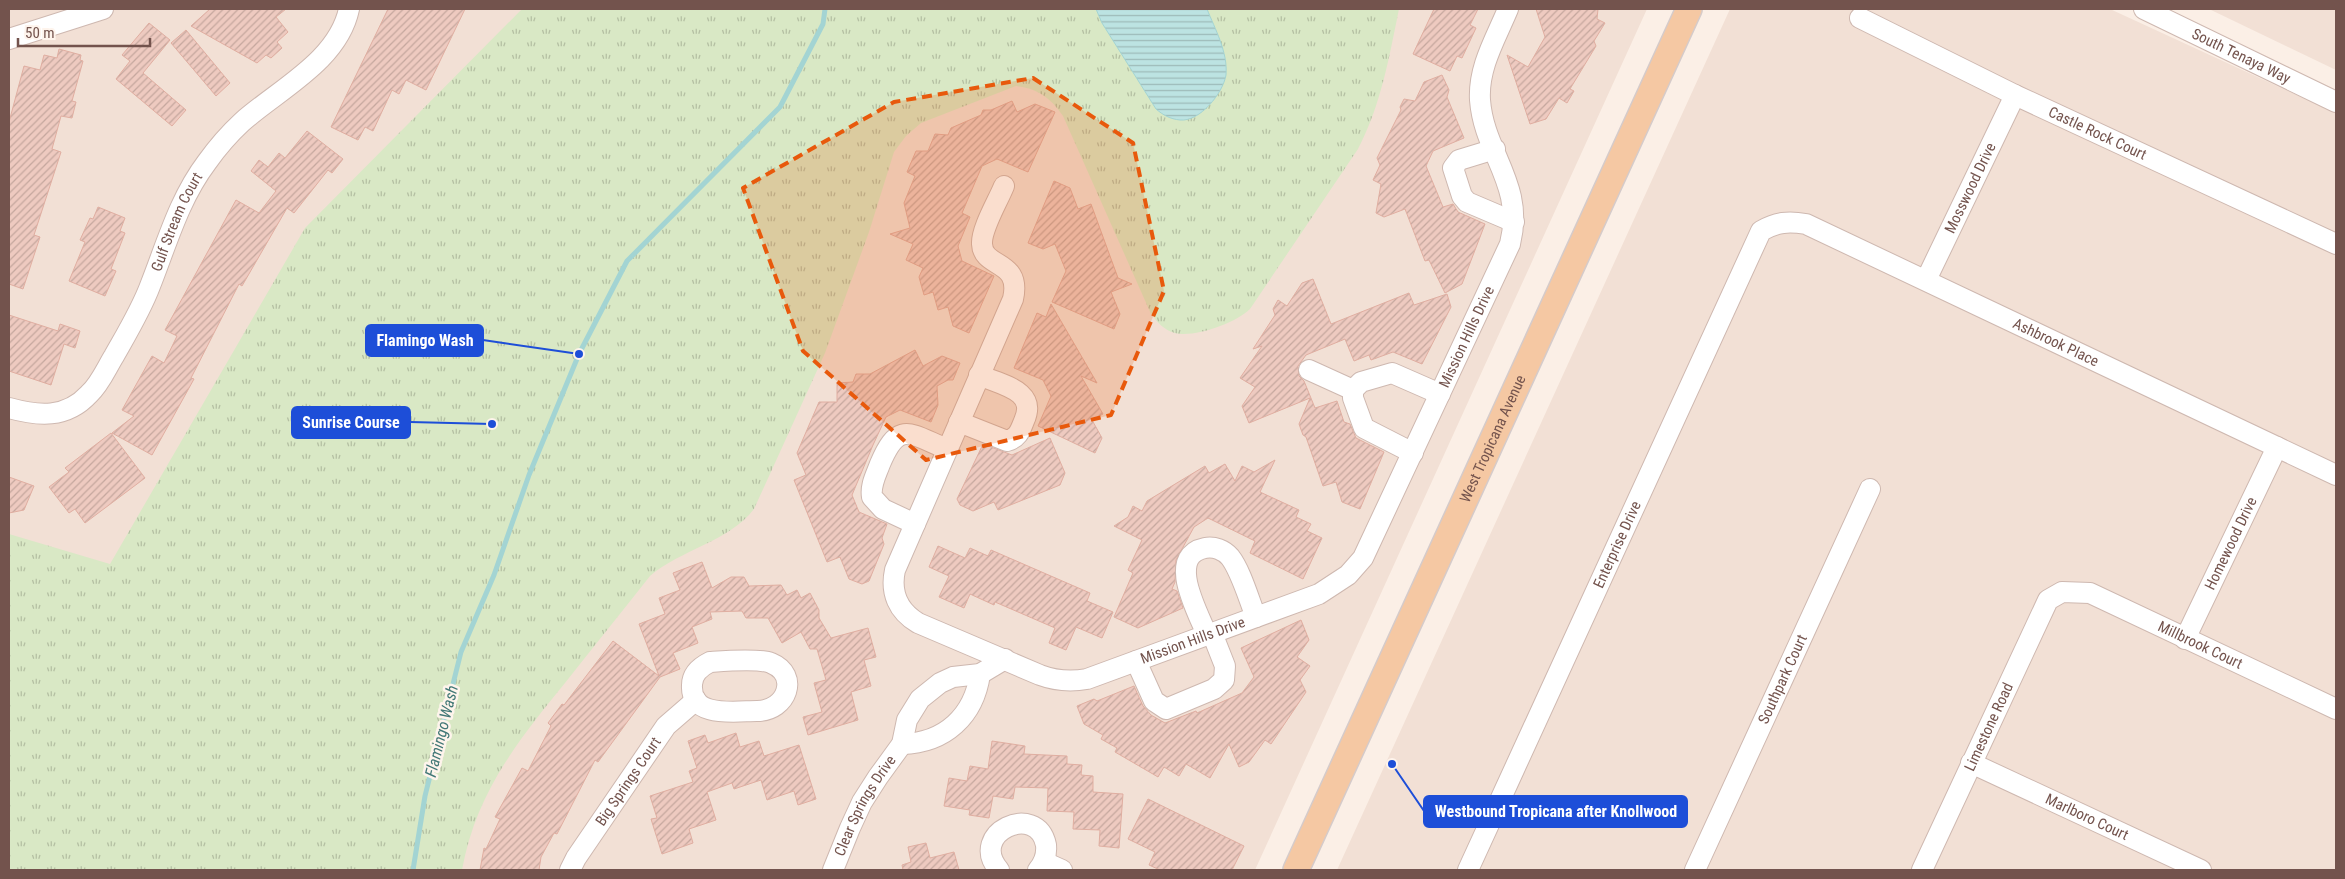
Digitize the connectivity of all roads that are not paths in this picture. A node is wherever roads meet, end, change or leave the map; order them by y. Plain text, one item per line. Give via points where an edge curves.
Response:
1 (103, 9) edge
2 (349, 9) edge
3 (1508, 9) edge
4 (1689, 9) edge
5 (2144, 9) edge
6 (1860, 18) dead end
7 (9, 39) edge
8 (2015, 95) junction
9 (2336, 102) edge
10 (1495, 148) junction
11 (1004, 186) dead end
12 (1514, 222) junction
13 (1772, 224) joint
14 (2336, 244) edge
15 (1926, 280) junction
16 (1309, 370) dead end
17 (979, 376) junction
18 (1353, 390) junction
19 (1440, 394) junction
20 (9, 408) edge
21 (959, 422) junction
22 (2277, 447) junction
23 (947, 449) junction
24 (1413, 452) junction
25 (2336, 475) edge
26 (1870, 489) dead end
27 (915, 524) junction
28 (2062, 592) joint
29 (1256, 617) junction
30 (1210, 634) junction
31 (2185, 639) junction
32 (1005, 660) junction
33 (1136, 661) junction
34 (980, 674) junction
35 (696, 700) dead end
36 (2336, 709) edge
37 (902, 744) junction
38 (1971, 763) junction
39 (1048, 868) edge
40 (570, 870) edge
41 (833, 870) edge
42 (1000, 870) edge
43 (1296, 870) edge
44 (1468, 870) edge
45 (1695, 870) edge
46 (1922, 870) edge
47 (2201, 870) edge

1 - 7 street
2 - 20 street, Gulf Stream Court via 343,28 329,48 242,123 207,162 182,202 138,314 90,394 70,409 49,415
3 - 10 street, Mission Hills Drive via 1485,62 1480,86 1482,110
4 - 43 main road, West Tropicana Avenue
5 - 9 street, South Tenaya Way
6 - 8 street, Castle Rock Court
8 - 14 street, Castle Rock Court
8 - 15 street, Mosswood Drive
10 - 12 street, Mission Hills Drive via 1512,196
10 - 12 street via 1458,160 1453,168 1467,202
11 - 17 street, Mission Hills Drive via 981,243 986,256 1009,272 1014,292
12 - 19 street, Mission Hills Drive via 1506,254
13 - 15 street, Ashbrook Place via 1787,221 1806,224
13 - 44 street, Enterprise Drive via 1761,231
15 - 22 street, Ashbrook Place
16 - 18 street
17 - 21 street, Mission Hills Drive
17 - 21 street via 1022,395 1029,408 1025,420 1019,433 1007,441
18 - 19 street via 1361,382 1392,373
18 - 24 street via 1364,428
19 - 24 street, Mission Hills Drive
21 - 23 street, Mission Hills Drive
22 - 25 street, Ashbrook Place
22 - 31 street, Homewood Drive
23 - 27 street, Mission Hills Drive
23 - 27 street via 906,434 892,440 885,452 872,484 872,497 883,510
24 - 29 street, Mission Hills Drive via 1369,548 1356,567 1319,594
26 - 45 street, Southpark Court
27 - 32 street, Mission Hills Drive via 893,578 895,595 903,611 918,623
28 - 31 street, Millbrook Court via 2090,593
28 - 38 street, Limestone Road via 2048,600
29 - 30 street, Mission Hills Drive
29 - 30 street via 1226,553 1213,548 1198,550 1188,561 1185,576
30 - 33 street, Mission Hills Drive
30 - 33 street via 1225,666 1224,680 1214,690 1170,708 1161,708 1154,701
31 - 36 street, Millbrook Court
32 - 33 street, Mission Hills Drive via 1050,679 1074,682
32 - 34 street, Clear Springs Drive
34 - 37 street, Clear Springs Drive via 968,710 951,729 928,741
34 - 37 street, Clear Springs Drive via 953,677 929,690 913,709
35 - 40 street, Big Springs Court via 666,726
37 - 41 street, Clear Springs Drive via 862,802
38 - 46 street, Limestone Road
38 - 47 street, Marlboro Court
39 - 42 street via 1046,847 1040,833 1027,824 1011,824 998,833 992,847 994,862

